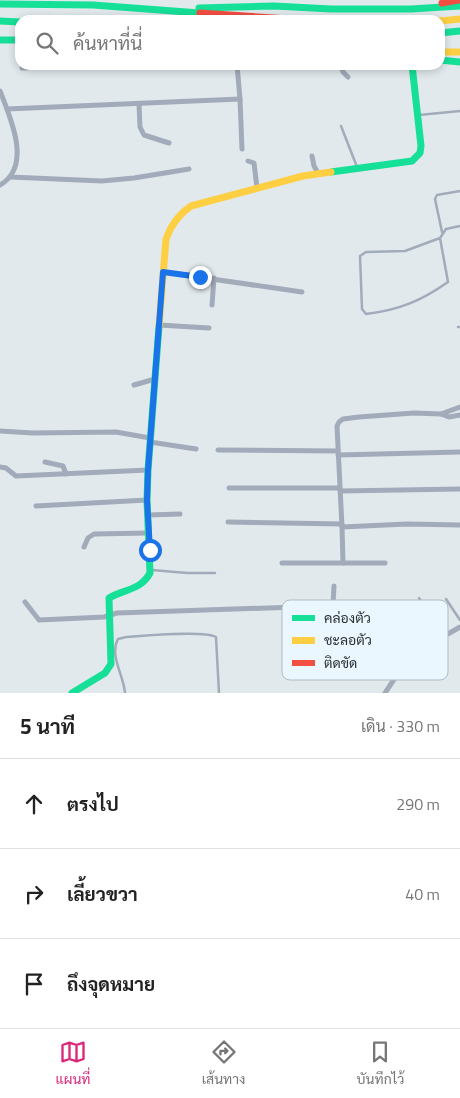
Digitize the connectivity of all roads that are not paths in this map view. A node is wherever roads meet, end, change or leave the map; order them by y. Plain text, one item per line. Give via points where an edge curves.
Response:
1 (71, 0) edge
2 (458, 0) edge
3 (4, 4) edge
4 (93, 5) junction
5 (460, 6) edge
6 (164, 9) junction
7 (411, 9) junction
8 (240, 15) edge
9 (460, 19) edge
10 (445, 20) edge
11 (0, 22) edge
12 (15, 22) edge
13 (460, 31) edge
14 (445, 32) edge
15 (15, 38) edge
16 (1, 39) edge
17 (445, 52) edge
18 (449, 52) junction
19 (459, 52) edge
20 (445, 55) edge
21 (445, 59) edge
22 (460, 62) edge
23 (237, 70) edge
24 (342, 70) edge
25 (412, 70) edge
26 (348, 77) dead end
27 (0, 91) edge
28 (240, 99) junction
29 (139, 104) junction
30 (7, 109) junction
31 (460, 112) edge
32 (417, 115) junction
33 (341, 126) dead end
34 (169, 142) dead end
35 (242, 148) dead end
36 (312, 156) dead end
37 (248, 161) dead end
38 (358, 168) junction
39 (189, 169) dead end
40 (318, 173) junction
41 (10, 177) junction
42 (0, 185) edge
43 (257, 188) junction
44 (460, 191) edge
45 (460, 226) edge
46 (442, 234) junction
47 (440, 238) junction
48 (163, 272) junction
49 (214, 278) junction
50 (302, 292) dead end
51 (212, 305) dead end
52 (159, 325) junction
53 (209, 328) dead end
54 (154, 379) junction
55 (134, 385) dead end
56 (460, 407) edge
57 (441, 414) junction
58 (460, 415) edge
59 (0, 431) edge
60 (150, 440) junction
61 (196, 449) dead end
62 (218, 450) dead end
63 (460, 452) edge
64 (338, 453) junction
65 (45, 462) dead end
66 (0, 467) edge
67 (148, 470) junction
68 (66, 474) junction
69 (229, 488) dead end
70 (340, 489) junction
71 (460, 489) edge
72 (147, 500) junction
73 (36, 506) dead end
74 (180, 514) dead end
75 (148, 515) junction
76 (228, 522) dead end
77 (342, 525) junction
78 (460, 525) edge
79 (149, 533) junction
80 (84, 547) dead end
81 (282, 563) dead end
82 (343, 563) junction
83 (385, 563) dead end
84 (151, 570) junction
85 (216, 573) dead end
86 (334, 586) dead end
87 (335, 600) edge
88 (25, 602) dead end
89 (448, 602) edge
90 (282, 607) edge
91 (108, 615) junction
92 (460, 620) edge
93 (460, 627) edge
94 (448, 634) edge
95 (394, 680) edge
96 (72, 693) edge
97 (125, 693) edge
98 (219, 693) edge
99 (385, 693) edge

1 - 4 street
2 - 7 street
3 - 4 street
4 - 6 street
5 - 7 street
6 - 7 street via 274,6
6 - 8 street
9 - 10 street
11 - 12 street
13 - 14 street
15 - 16 street
17 - 18 street
18 - 19 street
18 - 20 street
21 - 22 street
23 - 28 street
24 - 26 street
25 - 32 street
27 - 30 street
28 - 29 street
28 - 35 street
29 - 30 street
29 - 34 street via 140,127 144,135
30 - 41 street via 17,148
31 - 32 lane
32 - 38 street via 420,153 416,158
33 - 38 lane
36 - 40 street
37 - 43 street via 254,163
38 - 40 street
39 - 41 street via 102,180
40 - 43 street
41 - 42 street
43 - 48 street via 203,202 183,211 170,228 166,240
44 - 46 lane via 437,195 435,199
45 - 46 lane via 446,229
46 - 47 lane
47 - 47 lane via 448,282 428,296 388,311 366,314 362,309 360,256 366,252 405,251
48 - 49 street
48 - 52 street
49 - 50 street
49 - 51 street
52 - 53 street
52 - 54 street
54 - 55 street
54 - 60 street
56 - 57 street
57 - 58 street via 449,417
57 - 64 street via 342,419 337,426
59 - 60 street via 34,434 116,432
60 - 61 street
60 - 67 street
62 - 64 street
63 - 64 street
64 - 70 street
65 - 68 street via 63,466
66 - 68 street via 16,476
67 - 68 street
67 - 72 street
69 - 70 street
70 - 71 street
70 - 77 street
72 - 73 street
72 - 75 street
74 - 75 street
75 - 79 street
76 - 77 street
77 - 78 street
77 - 82 street
79 - 80 street via 94,534
79 - 84 street
81 - 82 street
82 - 83 street
84 - 85 lane
84 - 91 street via 142,585 109,598
86 - 87 street
88 - 91 street via 39,620
89 - 92 lane
90 - 91 street
91 - 96 street via 111,664 105,673
93 - 94 street
95 - 99 street
97 - 98 lane via 116,657 118,638 204,634 216,637

